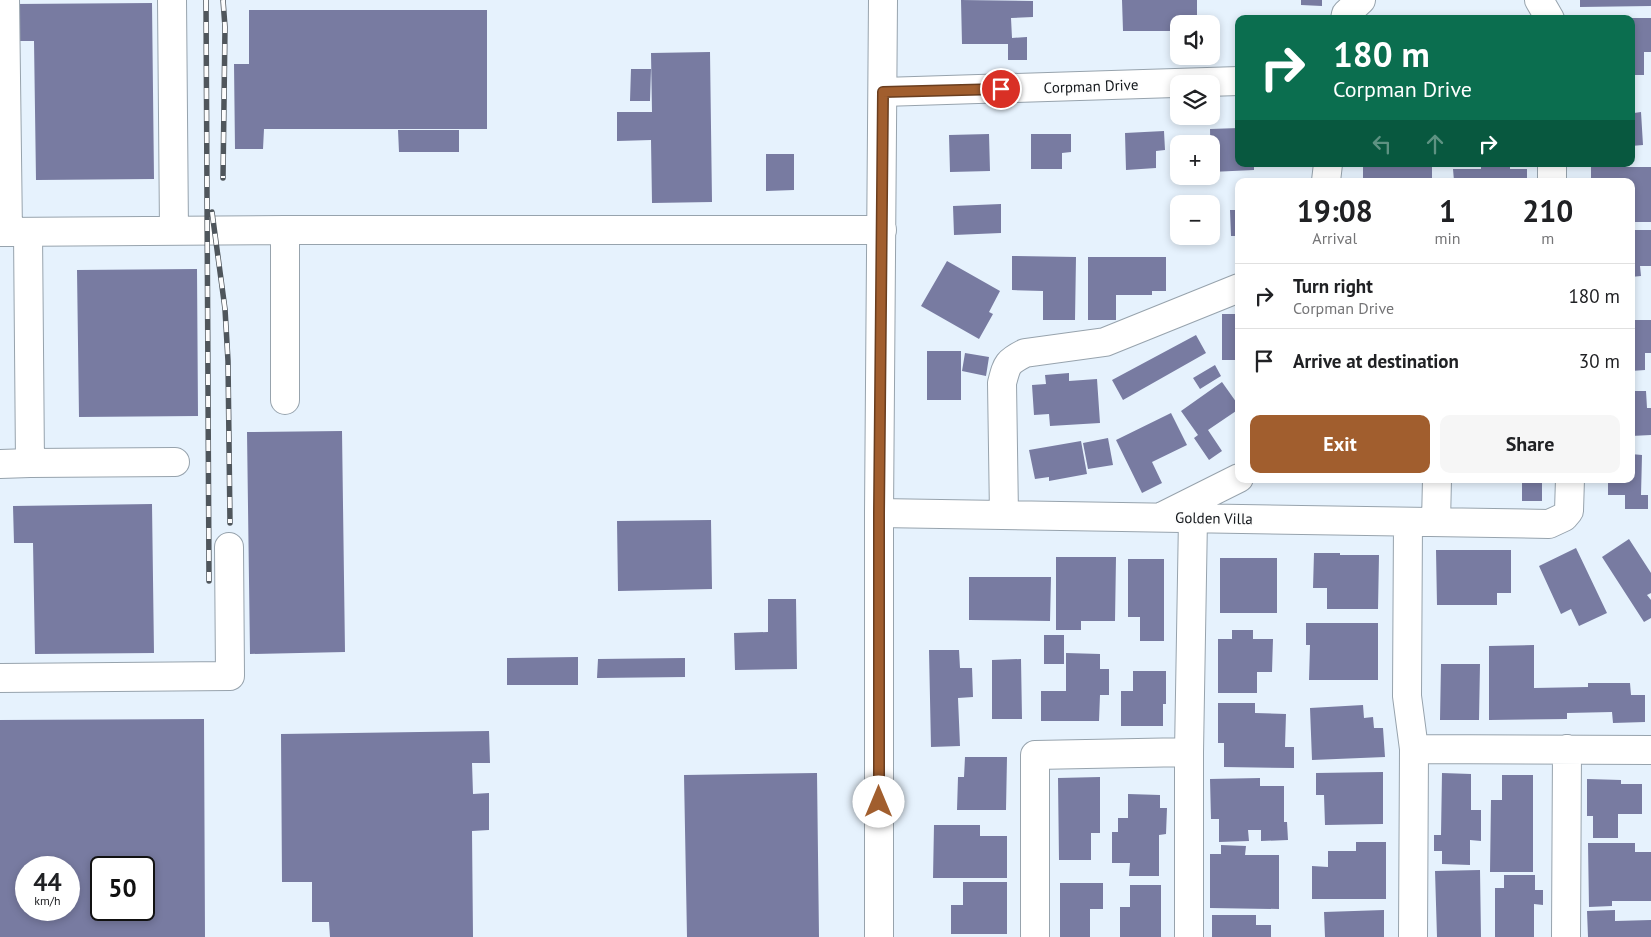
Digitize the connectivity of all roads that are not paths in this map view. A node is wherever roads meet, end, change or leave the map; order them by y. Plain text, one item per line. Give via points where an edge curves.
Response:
1 (5, 0) edge
2 (172, 0) edge
3 (883, 0) edge
4 (1361, 0) edge
5 (1539, 0) edge
6 (1346, 15) edge
7 (1548, 15) edge
8 (1235, 81) edge
9 (883, 92) junction
10 (285, 230) junction
11 (882, 230) junction
12 (174, 231) junction
13 (12, 232) edge
14 (1235, 290) edge
15 (285, 400) dead end
16 (176, 462) dead end
17 (30, 463) junction
18 (0, 464) edge
19 (1235, 480) edge
20 (1437, 483) edge
21 (1570, 483) edge
22 (879, 513) junction
23 (1004, 515) junction
24 (1159, 517) junction
25 (1192, 518) junction
26 (1408, 522) junction
27 (1436, 522) junction
28 (229, 547) dead end
29 (0, 678) edge
30 (1414, 749) junction
31 (1567, 749) junction
32 (1651, 750) edge
33 (1189, 752) junction
34 (879, 937) edge
35 (1035, 937) edge
36 (1189, 937) edge
37 (1413, 937) edge
38 (1566, 937) edge

1 - 13 street
2 - 12 street
3 - 9 street
4 - 6 street
5 - 7 street
8 - 9 street, Corpman Drive
9 - 11 street
10 - 11 street
10 - 12 street
10 - 15 street
11 - 22 street
12 - 13 street
13 - 17 street
14 - 23 street via 1105,342 1025,353 1013,359 1007,366 1002,383
16 - 17 street
17 - 18 street
19 - 24 street
20 - 27 street
21 - 27 street, Golden Villa via 1569,510 1549,524
22 - 23 street, Golden Villa
22 - 34 street
23 - 24 street, Golden Villa
24 - 25 street, Golden Villa
25 - 26 street, Golden Villa
25 - 33 street
26 - 27 street, Golden Villa
26 - 30 street via 1407,696
28 - 29 street via 230,676
30 - 31 street
30 - 37 street
31 - 32 street
31 - 38 street
33 - 35 street via 1035,755
33 - 36 street

